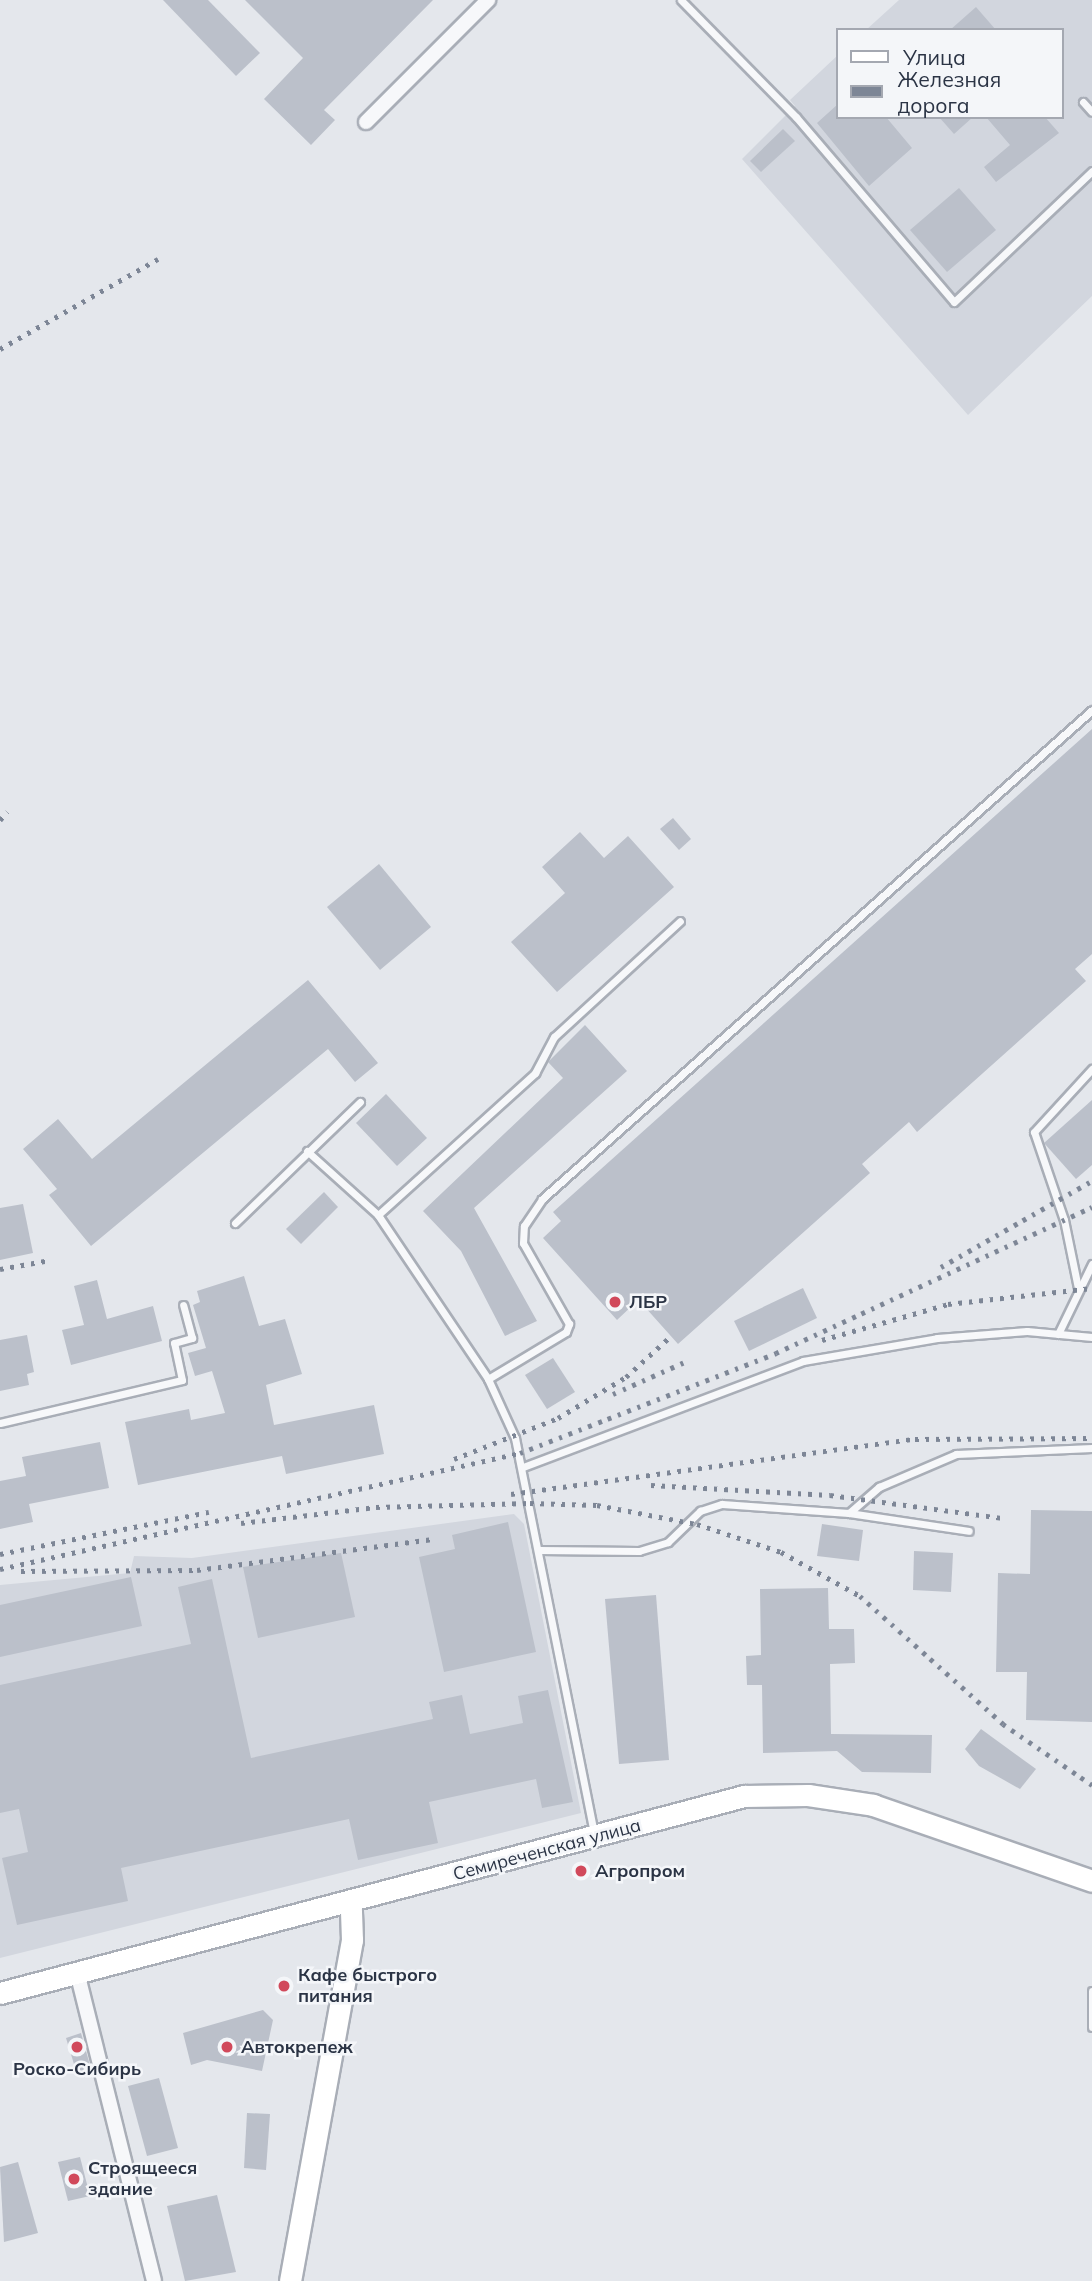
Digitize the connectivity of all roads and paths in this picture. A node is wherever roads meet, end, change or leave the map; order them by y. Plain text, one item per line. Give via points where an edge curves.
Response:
1 (488, 0) edge
2 (681, 0) edge
3 (1083, 102) dead end
4 (1092, 112) edge
5 (366, 122) dead end
6 (1092, 171) edge
7 (1092, 710) edge
8 (680, 921) dead end
9 (1092, 1069) edge
10 (360, 1102) dead end
11 (307, 1150) junction
12 (378, 1215) junction
13 (235, 1223) dead end
14 (1092, 1264) edge
15 (1078, 1288) junction
16 (183, 1304) dead end
17 (1058, 1334) junction
18 (1092, 1337) edge
19 (488, 1379) junction
20 (0, 1423) edge
21 (1092, 1448) edge
22 (523, 1467) junction
23 (849, 1513) junction
24 (969, 1531) dead end
25 (540, 1550) junction
26 (595, 1838) junction
27 (1092, 1881) edge
28 (351, 1902) junction
29 (77, 1972) junction
30 (1092, 1991) edge
31 (0, 1993) edge
32 (1092, 2027) edge
33 (154, 2281) edge
34 (290, 2281) edge

1 - 5 street
2 - 6 lane via 796,117 954,302
3 - 4 lane
7 - 19 lane via 542,1199 524,1226 523,1243 569,1324 566,1332
8 - 12 lane via 554,1037 535,1073
9 - 15 lane via 1034,1132 1064,1220
10 - 11 lane
11 - 12 lane
11 - 13 lane
12 - 19 lane
14 - 15 lane
15 - 17 lane
16 - 20 lane via 192,1338 174,1343 181,1380
17 - 18 lane
17 - 22 lane via 937,1338 803,1362
19 - 22 lane
21 - 23 lane via 956,1454 879,1487
22 - 25 lane
23 - 24 lane
23 - 25 lane via 722,1504 700,1510 668,1542 639,1550
25 - 26 lane
26 - 27 main road, Семиреченская улица via 744,1796 808,1795 917,1818
26 - 28 main road, Семиреченская улица
28 - 29 main road, Семиреченская улица
28 - 34 main road via 352,1940
29 - 31 main road, Семиреченская улица
29 - 33 street
30 - 32 lane

